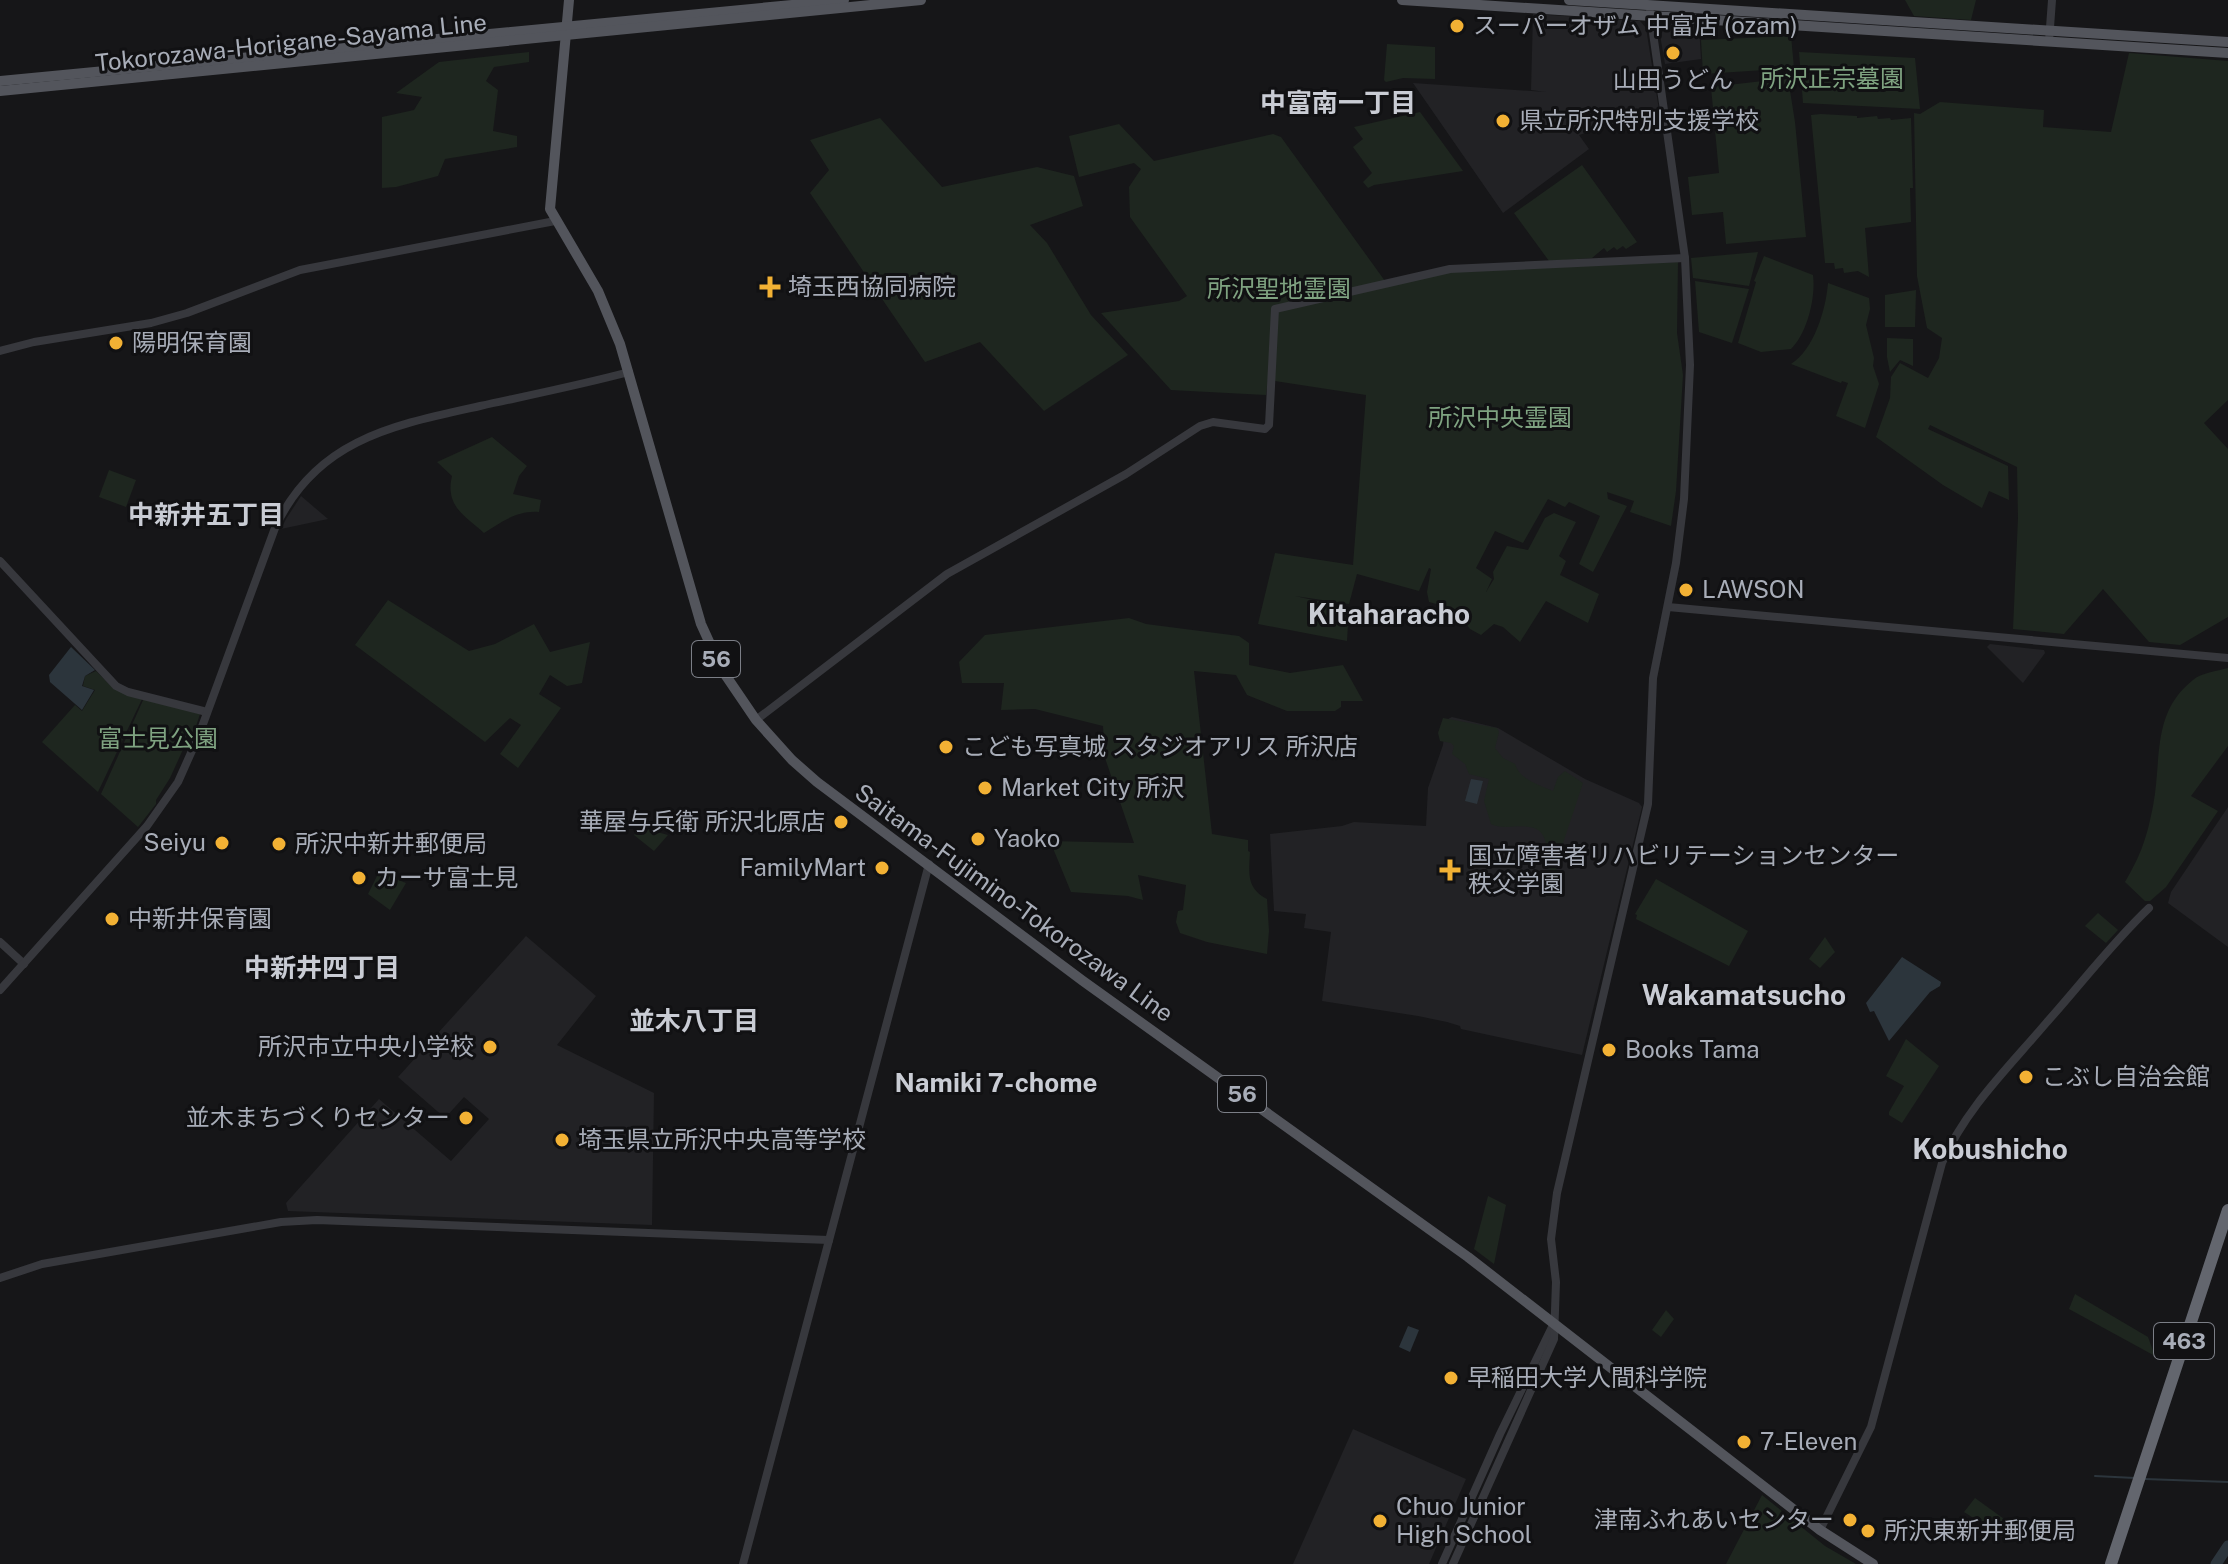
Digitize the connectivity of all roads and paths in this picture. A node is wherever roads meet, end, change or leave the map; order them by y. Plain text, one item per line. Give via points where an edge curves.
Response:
1 (569, 0) edge
2 (844, 0) edge
3 (921, 0) edge
4 (1402, 0) edge
5 (1569, 0) edge
6 (2052, 0) edge
7 (1649, 7) edge
8 (566, 31) junction
9 (2049, 36) junction
10 (2228, 42) edge
11 (2228, 53) edge
12 (0, 81) edge
13 (0, 91) edge
14 (555, 221) junction
15 (1685, 258) junction
16 (0, 351) edge
17 (629, 372) junction
18 (0, 561) edge
19 (1668, 607) junction
20 (2228, 658) edge
21 (207, 712) junction
22 (756, 720) junction
23 (929, 864) junction
24 (2149, 908) dead end
25 (0, 942) edge
26 (24, 964) junction
27 (0, 990) edge
28 (2228, 1210) edge
29 (829, 1240) junction
30 (0, 1278) edge
31 (1554, 1325) junction
32 (1820, 1530) junction
33 (743, 1564) edge
34 (1442, 1564) edge
35 (1453, 1564) edge
36 (1873, 1564) edge
37 (2111, 1564) edge

1 - 8 main road, Saitama-Fujimino-Tokorozawa Line / 56
2 - 8 main road, Tokorozawa-Horigane-Sayama Line
3 - 8 main road, Tokorozawa-Horigane-Sayama Line
4 - 7 main road
5 - 7 main road
6 - 9 street
7 - 9 main road
7 - 15 street
8 - 12 main road, Tokorozawa-Horigane-Sayama Line
8 - 13 main road, Tokorozawa-Horigane-Sayama Line
8 - 14 main road, Saitama-Fujimino-Tokorozawa Line / 56 via 550,204
9 - 10 main road
9 - 11 main road
14 - 16 street via 300,270 151,323
14 - 17 main road, Saitama-Fujimino-Tokorozawa Line / 56 via 598,291
15 - 19 street via 1690,365 1684,499
15 - 22 street via 1450,269 1275,309 1265,429 1213,422 1200,426 1126,474 947,574
17 - 21 street via 389,427 338,452 307,480 280,517
17 - 22 main road, Saitama-Fujimino-Tokorozawa Line / 56 via 701,624 722,670
18 - 21 street via 116,686
19 - 20 street
19 - 31 street via 1653,678 1648,804 1555,1209
21 - 26 street via 184,770 156,814
22 - 23 main road, Saitama-Fujimino-Tokorozawa Line / 56 via 807,774
23 - 29 street
23 - 31 main road, Saitama-Fujimino-Tokorozawa Line / 56
24 - 32 street via 2017,1056 1955,1135 1942,1163 1871,1427
25 - 26 street
26 - 27 street
28 - 37 highway, 463
29 - 30 street via 317,1220 42,1264
29 - 33 street
31 - 32 main road, Saitama-Fujimino-Tokorozawa Line / 56
31 - 34 street
31 - 35 street via 1554,1339
32 - 36 main road, Saitama-Fujimino-Tokorozawa Line / 56

